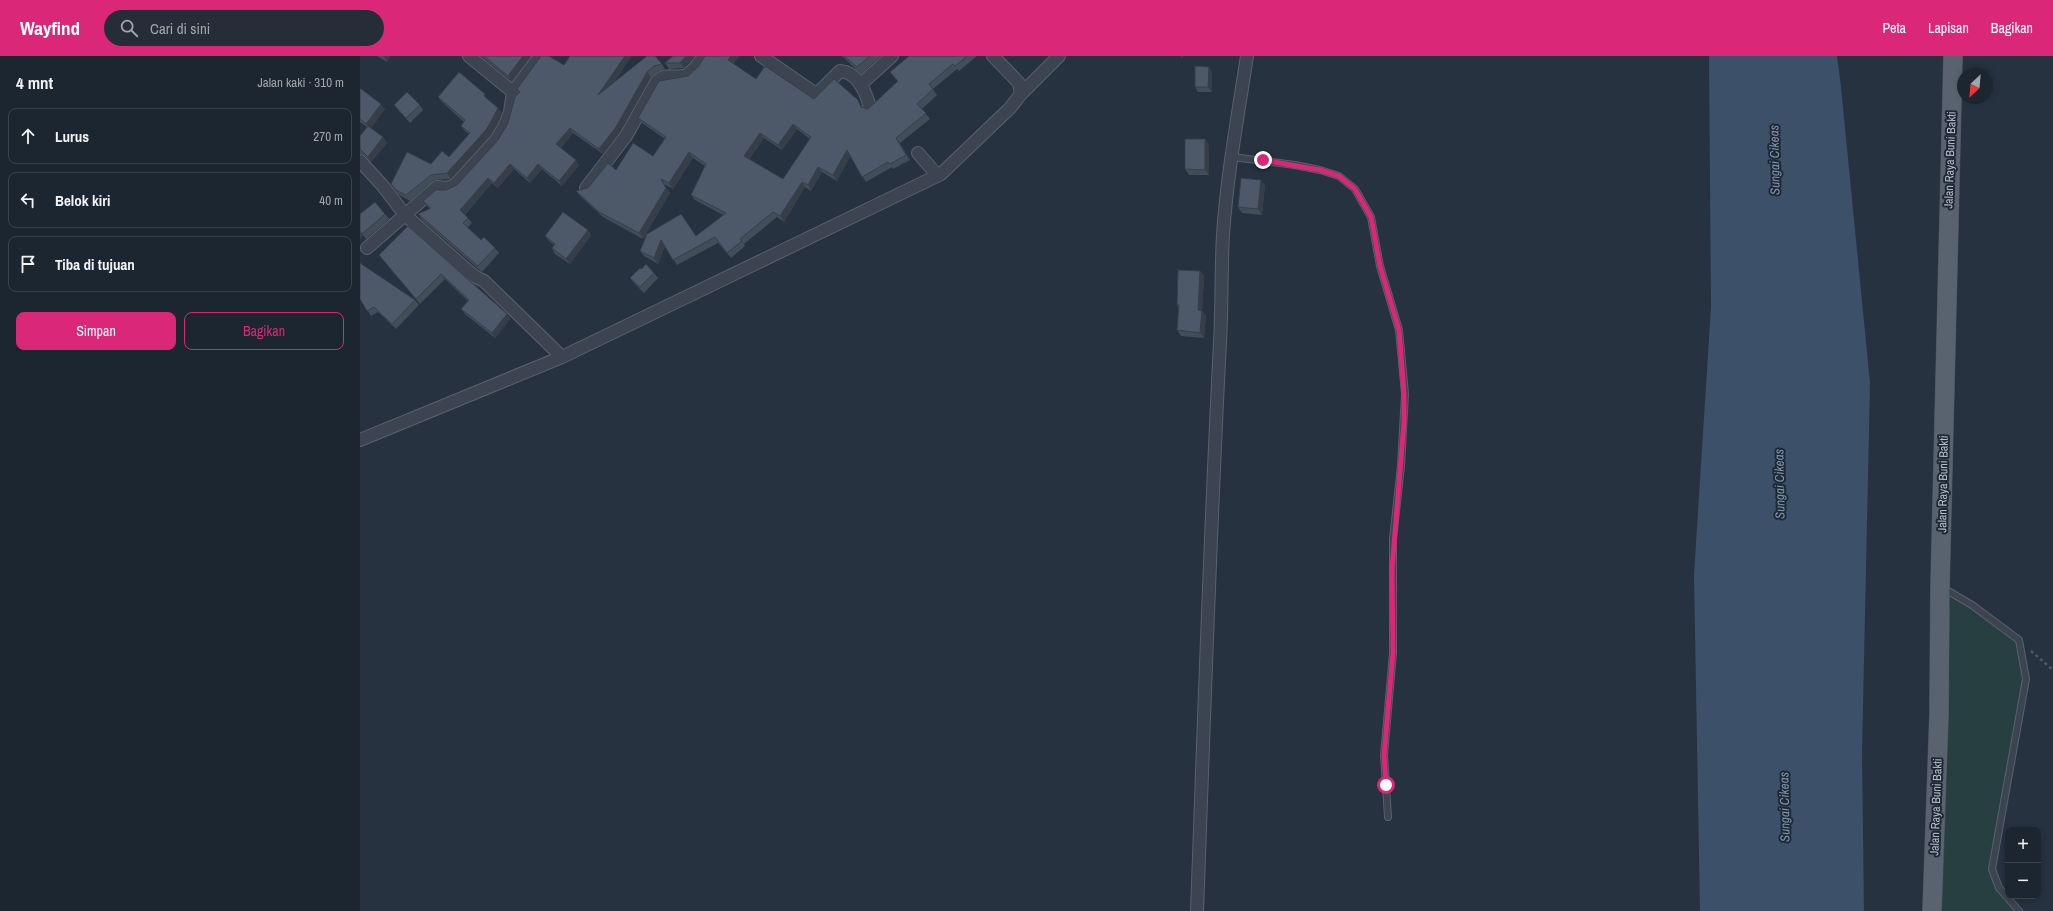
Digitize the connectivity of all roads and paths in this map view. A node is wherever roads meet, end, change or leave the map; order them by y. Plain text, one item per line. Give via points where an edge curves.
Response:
1 (469, 56) edge
2 (540, 56) edge
3 (704, 56) edge
4 (760, 56) edge
5 (892, 56) edge
6 (993, 56) edge
7 (1059, 56) edge
8 (1247, 56) edge
9 (1953, 56) edge
10 (860, 84) junction
11 (513, 92) junction
12 (1021, 94) junction
13 (870, 107) edge
14 (918, 153) dead end
15 (1232, 157) junction
16 (360, 161) edge
17 (937, 175) junction
18 (586, 188) edge
19 (405, 215) junction
20 (366, 248) dead end
21 (562, 357) junction
22 (360, 440) edge
23 (1940, 586) junction
24 (2019, 640) junction
25 (2053, 670) edge
26 (1388, 817) dead end
27 (1197, 911) edge
28 (1932, 911) edge
29 (2019, 911) edge

1 - 11 street
2 - 11 street
3 - 18 street via 694,69 684,76 665,76 657,81 626,136
4 - 10 street via 813,92 818,93 840,71
5 - 10 street
6 - 12 street via 1019,83
7 - 12 street
8 - 15 street
9 - 23 main road, Jalan Raya Buni Bakti
10 - 13 street
11 - 19 street via 505,125 489,149 455,185 447,188 437,187
12 - 17 street via 1010,108
14 - 17 street
15 - 26 lane via 1320,170 1339,176 1355,189 1371,217 1382,272 1399,330 1404,394 1401,466 1393,539 1393,653 1384,755
15 - 27 street via 1223,235
16 - 19 street
17 - 21 street
19 - 20 street
19 - 21 street via 467,270 484,281
21 - 22 street
23 - 24 lane via 1972,605
23 - 28 main road, Jalan Raya Buni Bakti via 1939,714
24 - 25 path
24 - 29 lane via 2026,678 1992,869 1999,888

